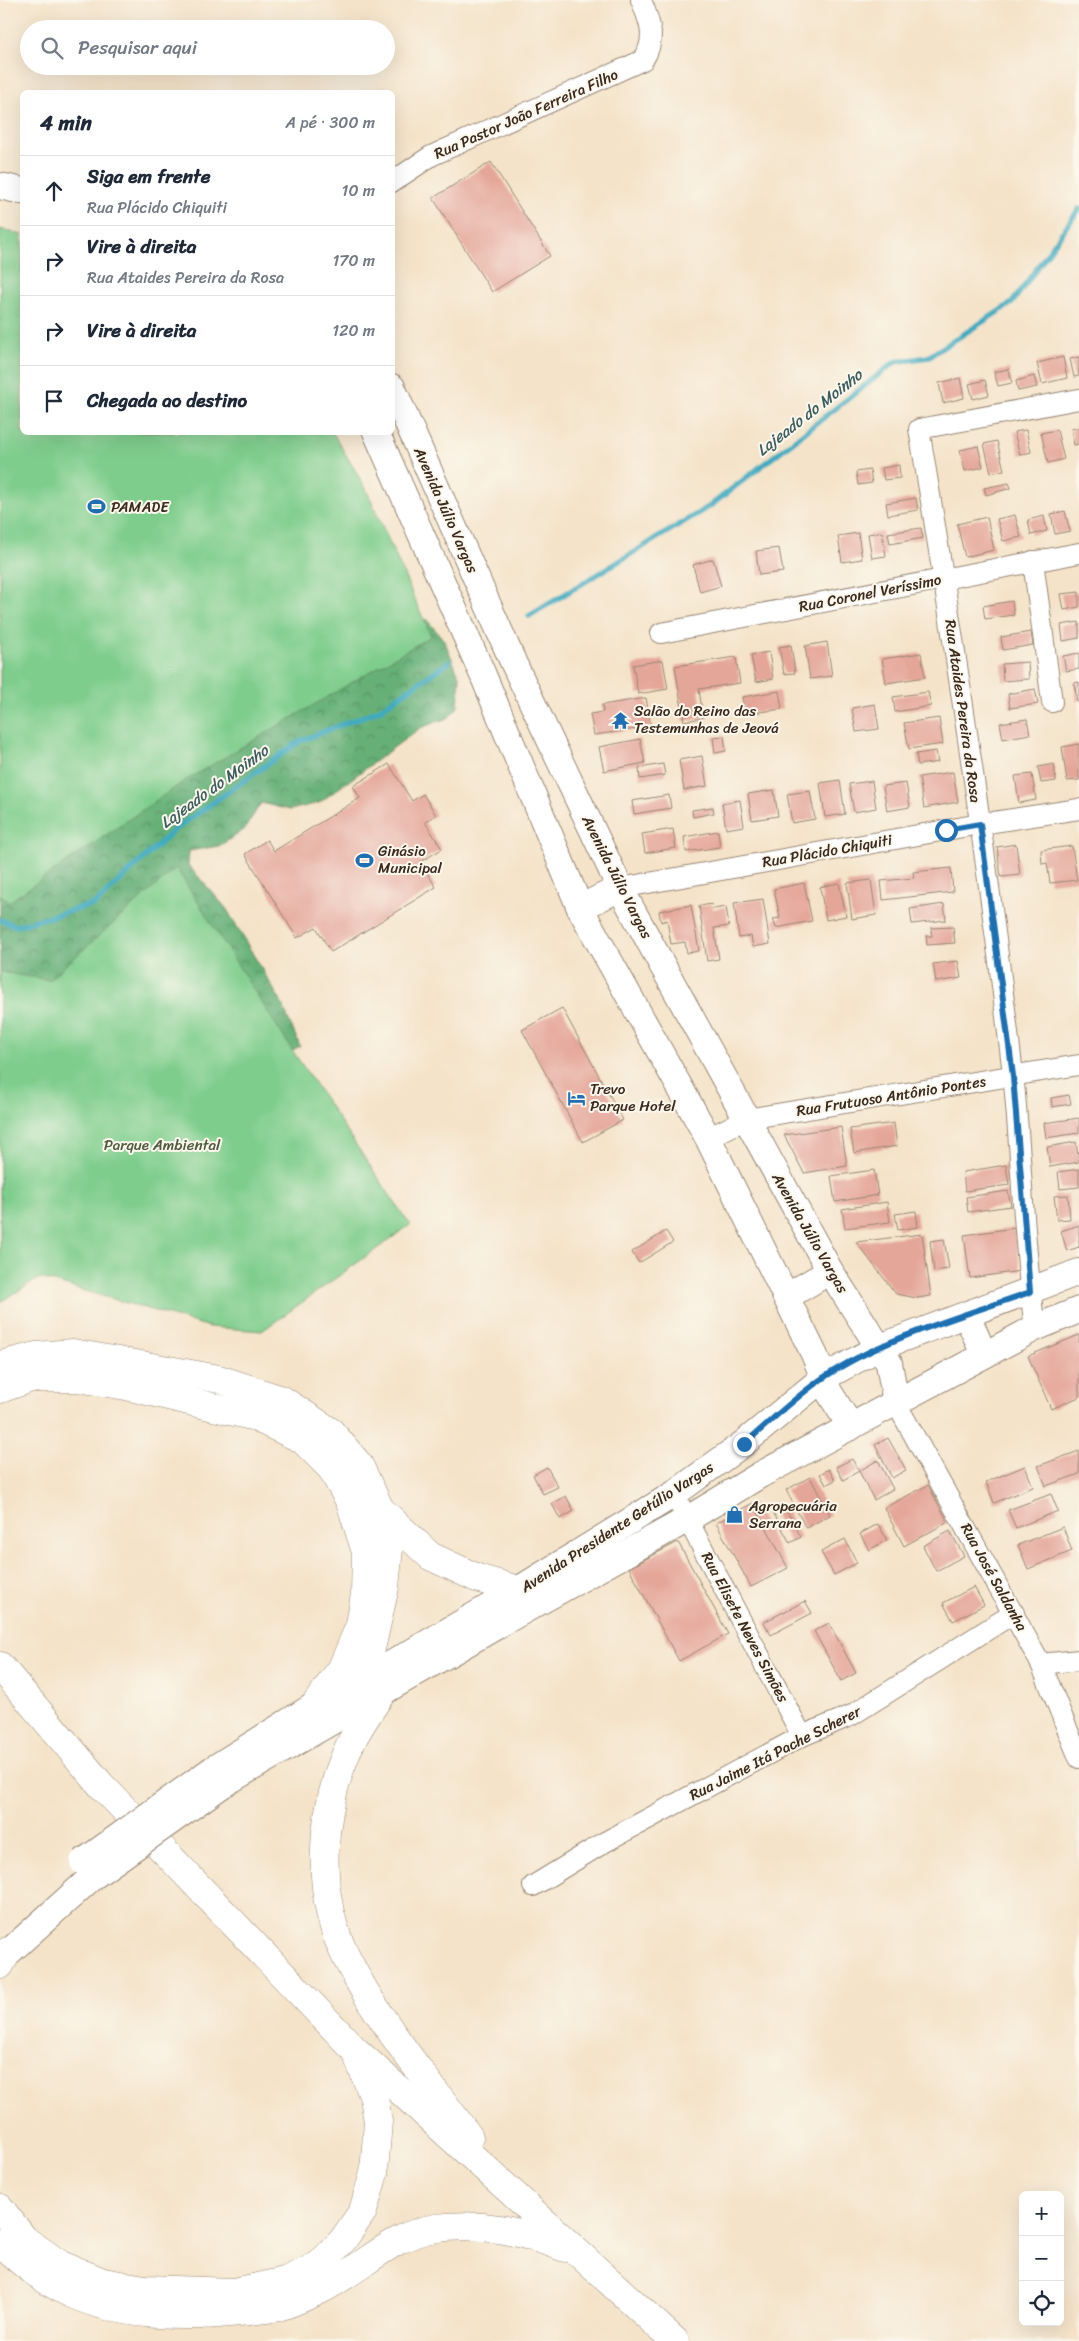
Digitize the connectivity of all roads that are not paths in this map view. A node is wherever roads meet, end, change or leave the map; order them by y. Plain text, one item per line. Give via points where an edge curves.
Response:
1 (641, 0) edge
2 (395, 180) edge
3 (0, 186) edge
4 (20, 191) edge
5 (395, 395) edge
6 (1079, 399) edge
7 (377, 435) edge
8 (1079, 553) edge
9 (1033, 561) junction
10 (944, 579) junction
11 (661, 633) dead end
12 (514, 664) junction
13 (483, 675) junction
14 (1052, 702) dead end
15 (1079, 809) edge
16 (980, 824) junction
17 (620, 888) junction
18 (580, 908) junction
19 (1079, 1065) edge
20 (1013, 1076) junction
21 (746, 1119) junction
22 (708, 1138) junction
23 (830, 1271) junction
24 (1079, 1272) edge
25 (1030, 1292) junction
26 (786, 1297) junction
27 (1079, 1310) edge
28 (967, 1315) junction
29 (1035, 1328) junction
30 (880, 1347) junction
31 (984, 1355) junction
32 (0, 1365) edge
33 (823, 1378) junction
34 (0, 1389) edge
35 (896, 1402) junction
36 (851, 1427) junction
37 (744, 1444) junction
38 (760, 1475) junction
39 (674, 1494) junction
40 (380, 1509) junction
41 (688, 1519) junction
42 (518, 1590) junction
43 (1014, 1613) junction
44 (1079, 1660) edge
45 (1041, 1664) junction
46 (0, 1666) edge
47 (373, 1687) junction
48 (315, 1704) junction
49 (345, 1714) joint
50 (802, 1736) junction
51 (1079, 1758) edge
52 (218, 1777) junction
53 (533, 1886) dead end
54 (2, 1953) edge
55 (354, 2049) junction
56 (504, 2185) junction
57 (0, 2208) edge
58 (0, 2242) edge
59 (576, 2252) junction
60 (675, 2341) edge

1 - 2 street, Rua Pastor João Ferreira Filho via 649,19 652,41 643,60 431,156
3 - 4 main road
5 - 12 main road, Avenida Júlio Vargas
6 - 10 street, Rua Ataides Pereira da Rosa via 919,429
7 - 13 main road
8 - 9 street, Rua Coronel Veríssimo
9 - 10 street, Rua Coronel Veríssimo
9 - 14 street
10 - 11 street, Rua Coronel Veríssimo
10 - 16 street, Rua Ataides Pereira da Rosa
12 - 13 main road
12 - 17 main road, Avenida Júlio Vargas
13 - 18 main road
15 - 16 street, Rua Plácido Chiquiti
16 - 17 street, Rua Plácido Chiquiti
16 - 20 street, Rua Ataides Pereira da Rosa
17 - 18 main road, Rua Plácido Chiquiti
17 - 21 main road, Avenida Júlio Vargas
18 - 22 main road
19 - 20 street, Rua Frutuoso Antônio Pontes
20 - 21 street, Rua Frutuoso Antônio Pontes
20 - 25 street, Rua Ataides Pereira da Rosa
21 - 22 street, Rua Frutuoso Antônio Pontes
21 - 23 main road, Avenida Júlio Vargas
22 - 26 main road
23 - 26 main road
23 - 30 main road, Avenida Júlio Vargas
24 - 25 main road, Avenida Presidente Getúlio Vargas
25 - 28 main road, Avenida Presidente Getúlio Vargas
25 - 29 street, Rua Ataides Pereira da Rosa
26 - 33 main road
27 - 29 main road, Avenida Presidente Getúlio Vargas
28 - 30 main road, Avenida Presidente Getúlio Vargas
28 - 31 main road
29 - 31 main road, Avenida Presidente Getúlio Vargas
30 - 33 main road, Avenida Presidente Getúlio Vargas
30 - 35 main road, Avenida Júlio Vargas via 889,1362
31 - 35 main road, Avenida Presidente Getúlio Vargas
32 - 40 highway via 36,1356 73,1353 219,1379 282,1400 331,1432 359,1465
33 - 36 main road
33 - 37 main road, Avenida Presidente Getúlio Vargas
34 - 48 highway via 31,1378 78,1378 255,1417 302,1439 331,1468 350,1502 366,1552 360,1625 342,1668
35 - 36 main road, Avenida Presidente Getúlio Vargas
35 - 43 street, Rua José Saldanha
36 - 38 main road, Avenida Presidente Getúlio Vargas
37 - 38 main road
37 - 39 main road, Avenida Presidente Getúlio Vargas
38 - 41 main road, Avenida Presidente Getúlio Vargas
39 - 41 street, Rua Elisete Neves Simões
39 - 42 main road, Avenida Presidente Getúlio Vargas
40 - 42 highway via 430,1556 476,1578
40 - 47 highway via 389,1548
41 - 47 main road, Avenida Presidente Getúlio Vargas via 514,1616
41 - 50 street, Rua Elisete Neves Simões
42 - 47 main road, Avenida Presidente Getúlio Vargas
43 - 45 street, Rua José Saldanha
43 - 50 street, Rua Jaime Itá Pache Scherer via 852,1715
44 - 45 street
45 - 51 street, Rua José Saldanha
46 - 55 highway via 101,1784
47 - 48 main road, Avenida Presidente Getúlio Vargas
47 - 49 highway
47 - 56 highway via 332,1797 324,1870 332,1919 346,1958 370,1998
48 - 52 main road, Avenida Presidente Getúlio Vargas
49 - 52 main road
50 - 53 street, Rua Jaime Itá Pache Scherer via 605,1842
52 - 54 main road, bridge via 87,1870
55 - 56 highway
55 - 57 highway via 377,2113 374,2173 363,2210 343,2240 319,2265 285,2282 234,2292 145,2289 103,2282 61,2265 24,2239
56 - 59 highway
58 - 59 highway via 20,2262 72,2294 107,2307 174,2315 279,2307 322,2289 405,2236 435,2228 491,2226 529,2234
59 - 60 highway

